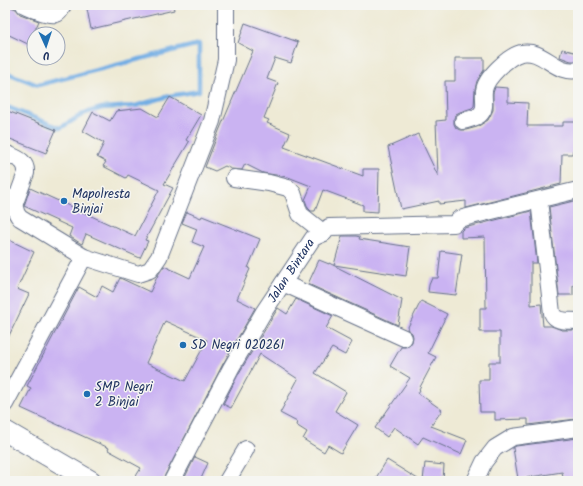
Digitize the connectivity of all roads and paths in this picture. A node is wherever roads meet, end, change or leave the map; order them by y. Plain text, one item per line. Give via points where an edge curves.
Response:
1 (24, 5) edge
2 (64, 5) edge
3 (226, 5) edge
4 (578, 70) edge
5 (463, 121) dead end
6 (5, 153) edge
7 (234, 178) dead end
8 (578, 190) edge
9 (10, 199) edge
10 (539, 200) junction
11 (324, 233) junction
12 (84, 257) junction
13 (283, 283) junction
14 (578, 321) edge
15 (404, 338) dead end
16 (5, 404) edge
17 (578, 428) edge
18 (5, 431) edge
19 (246, 449) dead end
20 (91, 481) edge
21 (172, 481) edge
22 (227, 481) edge
23 (475, 481) edge

1 - 2 street via 55,15
3 - 12 street via 226,60 212,121 159,257 150,270 138,274
4 - 5 street via 564,70 539,55 521,53 507,61 484,86 484,107 481,114
6 - 9 street via 22,160 26,168 26,173
7 - 11 street via 288,188 293,193 300,214
8 - 10 street, Jalan Bintara
9 - 12 street via 20,218
10 - 11 street, Jalan Bintara via 459,219 454,224 329,227
10 - 14 street via 552,313 557,320
11 - 13 street, Jalan Bintara via 313,238
12 - 16 street
13 - 15 street
13 - 21 street, Jalan Bintara via 231,368
17 - 23 street via 512,437 495,448 484,462
18 - 20 main road
19 - 22 street

